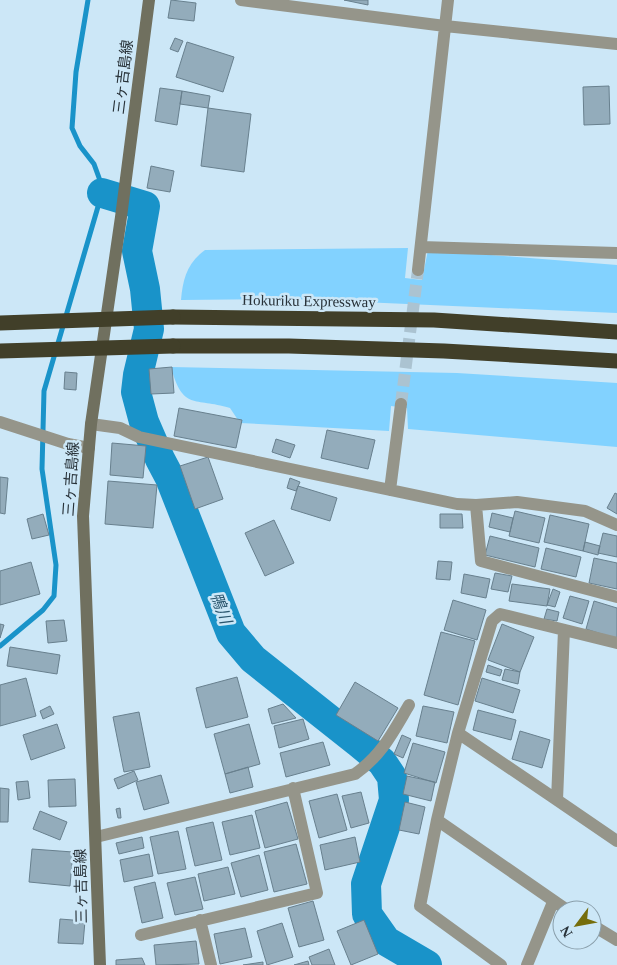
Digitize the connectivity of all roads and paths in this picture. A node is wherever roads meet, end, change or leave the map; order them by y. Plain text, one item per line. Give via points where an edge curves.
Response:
1 (149, 0) edge
2 (241, 0) edge
3 (448, 0) edge
4 (445, 26) junction
5 (617, 44) edge
6 (421, 247) junction
7 (617, 253) edge
8 (418, 270) tunnel mouth
9 (0, 323) edge
10 (617, 332) edge
11 (0, 352) edge
12 (617, 361) edge
13 (401, 404) tunnel mouth
14 (0, 422) edge
15 (91, 424) junction
16 (89, 448) junction
17 (390, 490) junction
18 (476, 505) junction
19 (617, 525) edge
20 (617, 597) edge
21 (564, 630) junction
22 (617, 643) edge
23 (409, 705) dead end
24 (458, 733) junction
25 (293, 788) junction
26 (557, 800) junction
27 (437, 820) junction
28 (96, 837) junction
29 (617, 841) edge
30 (552, 901) edge
31 (552, 904) edge
32 (200, 920) junction
33 (602, 931) edge
34 (141, 935) dead end
35 (617, 940) edge
36 (100, 965) edge
37 (211, 965) edge
38 (501, 965) edge
39 (527, 965) edge

1 - 15 main road, 三ヶ吉島線
2 - 4 street
3 - 4 street
4 - 5 street
4 - 6 street
6 - 7 street
6 - 8 street
9 - 10 highway, Hokuriku Expressway, bridge via 173,317 434,320
11 - 12 highway, bridge via 289,346
13 - 17 street
14 - 16 street
15 - 16 main road, 三ヶ吉島線
15 - 17 street
16 - 28 main road, 三ヶ吉島線 via 83,516
17 - 18 street
18 - 19 street via 517,502 586,511
18 - 20 street via 481,561
21 - 22 street
21 - 24 street via 500,614 492,620
21 - 26 street
23 - 25 street via 384,747 368,765 355,774
24 - 26 street
24 - 27 street
25 - 28 street
25 - 32 street via 317,893
26 - 29 street
27 - 30 street
27 - 38 street via 420,906
28 - 36 main road, 三ヶ吉島線
31 - 39 street
32 - 34 street
32 - 37 street
33 - 35 street

